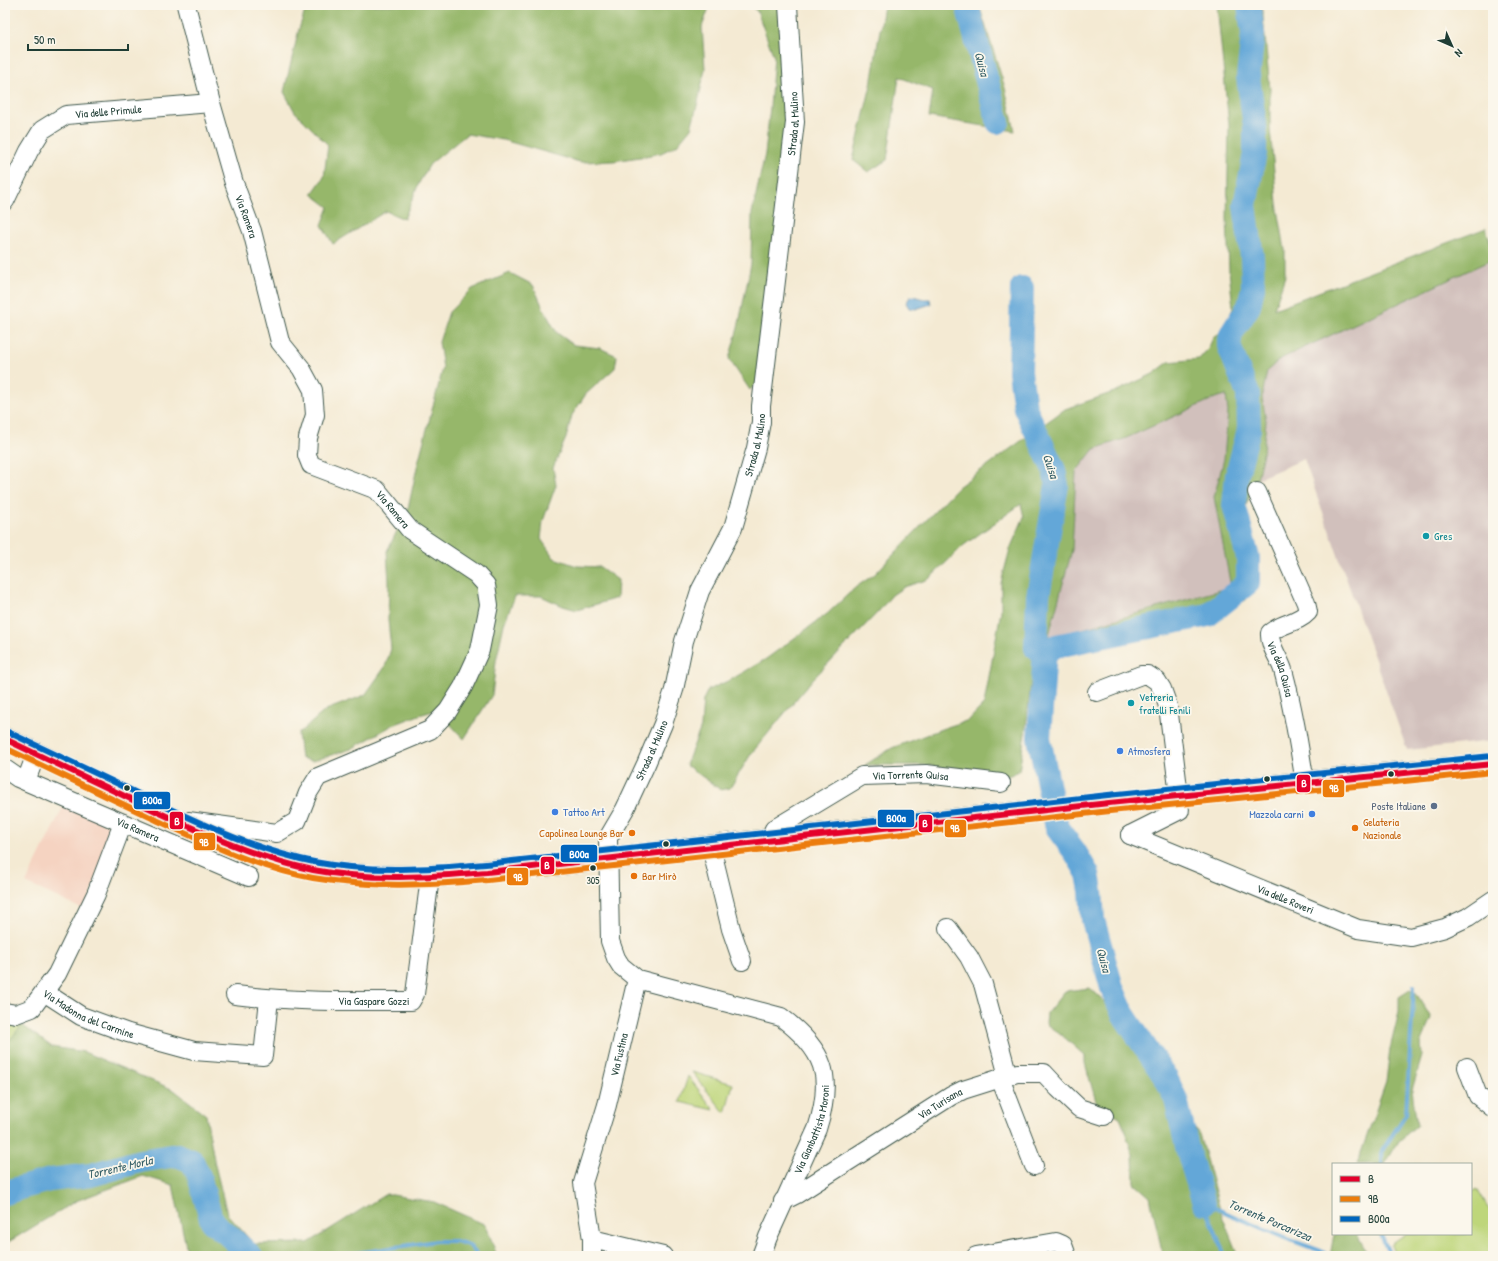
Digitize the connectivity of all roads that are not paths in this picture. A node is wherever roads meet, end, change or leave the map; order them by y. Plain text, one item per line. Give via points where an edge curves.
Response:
1 (186, 5) edge
2 (788, 5) edge
3 (211, 104) junction
4 (5, 202) edge
5 (1257, 492) dead end
6 (1097, 692) dead end
7 (5, 739) edge
8 (36, 754) junction
9 (1493, 764) edge
10 (16, 776) edge
11 (1001, 783) dead end
12 (1305, 783) junction
13 (1180, 803) junction
14 (174, 819) junction
15 (124, 823) junction
16 (770, 840) junction
17 (711, 847) junction
18 (608, 860) junction
19 (249, 877) dead end
20 (430, 877) junction
21 (1493, 900) edge
22 (948, 928) dead end
23 (742, 961) dead end
24 (637, 979) junction
25 (44, 992) junction
26 (235, 995) dead end
27 (269, 999) junction
28 (5, 1012) edge
29 (1468, 1067) dead end
30 (1004, 1077) junction
31 (1493, 1108) edge
32 (1104, 1116) dead end
33 (1034, 1166) dead end
34 (783, 1201) junction
35 (592, 1248) edge
36 (663, 1256) edge
37 (761, 1256) edge
38 (976, 1256) edge
39 (1067, 1256) edge

1 - 3 street, Via Ramera
2 - 18 street, Strada al Mulino via 795,122 756,448 733,528 700,591 684,641 674,690 663,724 625,809 608,838
3 - 4 street, Via delle Primule via 66,115 42,130
3 - 14 street, Via Ramera via 234,183 252,230 280,342 301,368 312,390 315,415 308,438 307,455 311,465 377,490 410,530 476,574 486,585 489,605 480,650 448,712 430,730 318,777 308,793 297,821 277,833
5 - 12 street, Via della Quisa via 1308,612 1276,627 1270,633 1269,639 1282,668
6 - 13 street via 1141,675 1148,675 1157,681 1168,706
7 - 8 main road, Via Ramera
8 - 10 street, Via Ramera
8 - 14 main road, Via Ramera
9 - 12 main road, Via Ramera
10 - 15 street, Via Ramera
11 - 16 street, Via Torrente Quisa via 926,774 862,776 774,829
12 - 13 main road, Via Ramera
13 - 16 main road, Via Ramera via 1079,807
13 - 21 street, Via delle Roveri via 1130,835 1358,929 1411,937 1445,928 1468,917
14 - 20 main road, Via Ramera via 226,842 291,865 336,874
15 - 19 street, Via Ramera
15 - 25 street, Via Madonna del Carmine via 96,894 57,974
16 - 17 main road, Via Ramera
17 - 18 main road, Via Ramera
17 - 23 street via 731,929
18 - 20 main road, Via Ramera
18 - 24 street via 610,941 621,966
20 - 27 street, Via Gaspare Gozzi via 415,994 411,1001
22 - 30 street via 969,957 983,984
24 - 34 street, Via Gianbattista Moroni via 781,1017 799,1031 813,1048 825,1079 823,1110
24 - 35 street, Via Fustina via 607,1105 583,1183
25 - 27 street, Via Madonna del Carmine via 81,1016 128,1033 194,1051 263,1056
25 - 28 street via 32,1008 16,1014
26 - 27 street, Via Gaspare Gozzi
29 - 31 street via 1478,1096
30 - 32 street, Via Turisana via 1017,1073 1044,1073 1079,1108
30 - 33 street
30 - 34 street, Via Turisana via 951,1096
34 - 37 street, Via Gianbattista Moroni
35 - 36 street
38 - 39 street via 1056,1242 1063,1245

